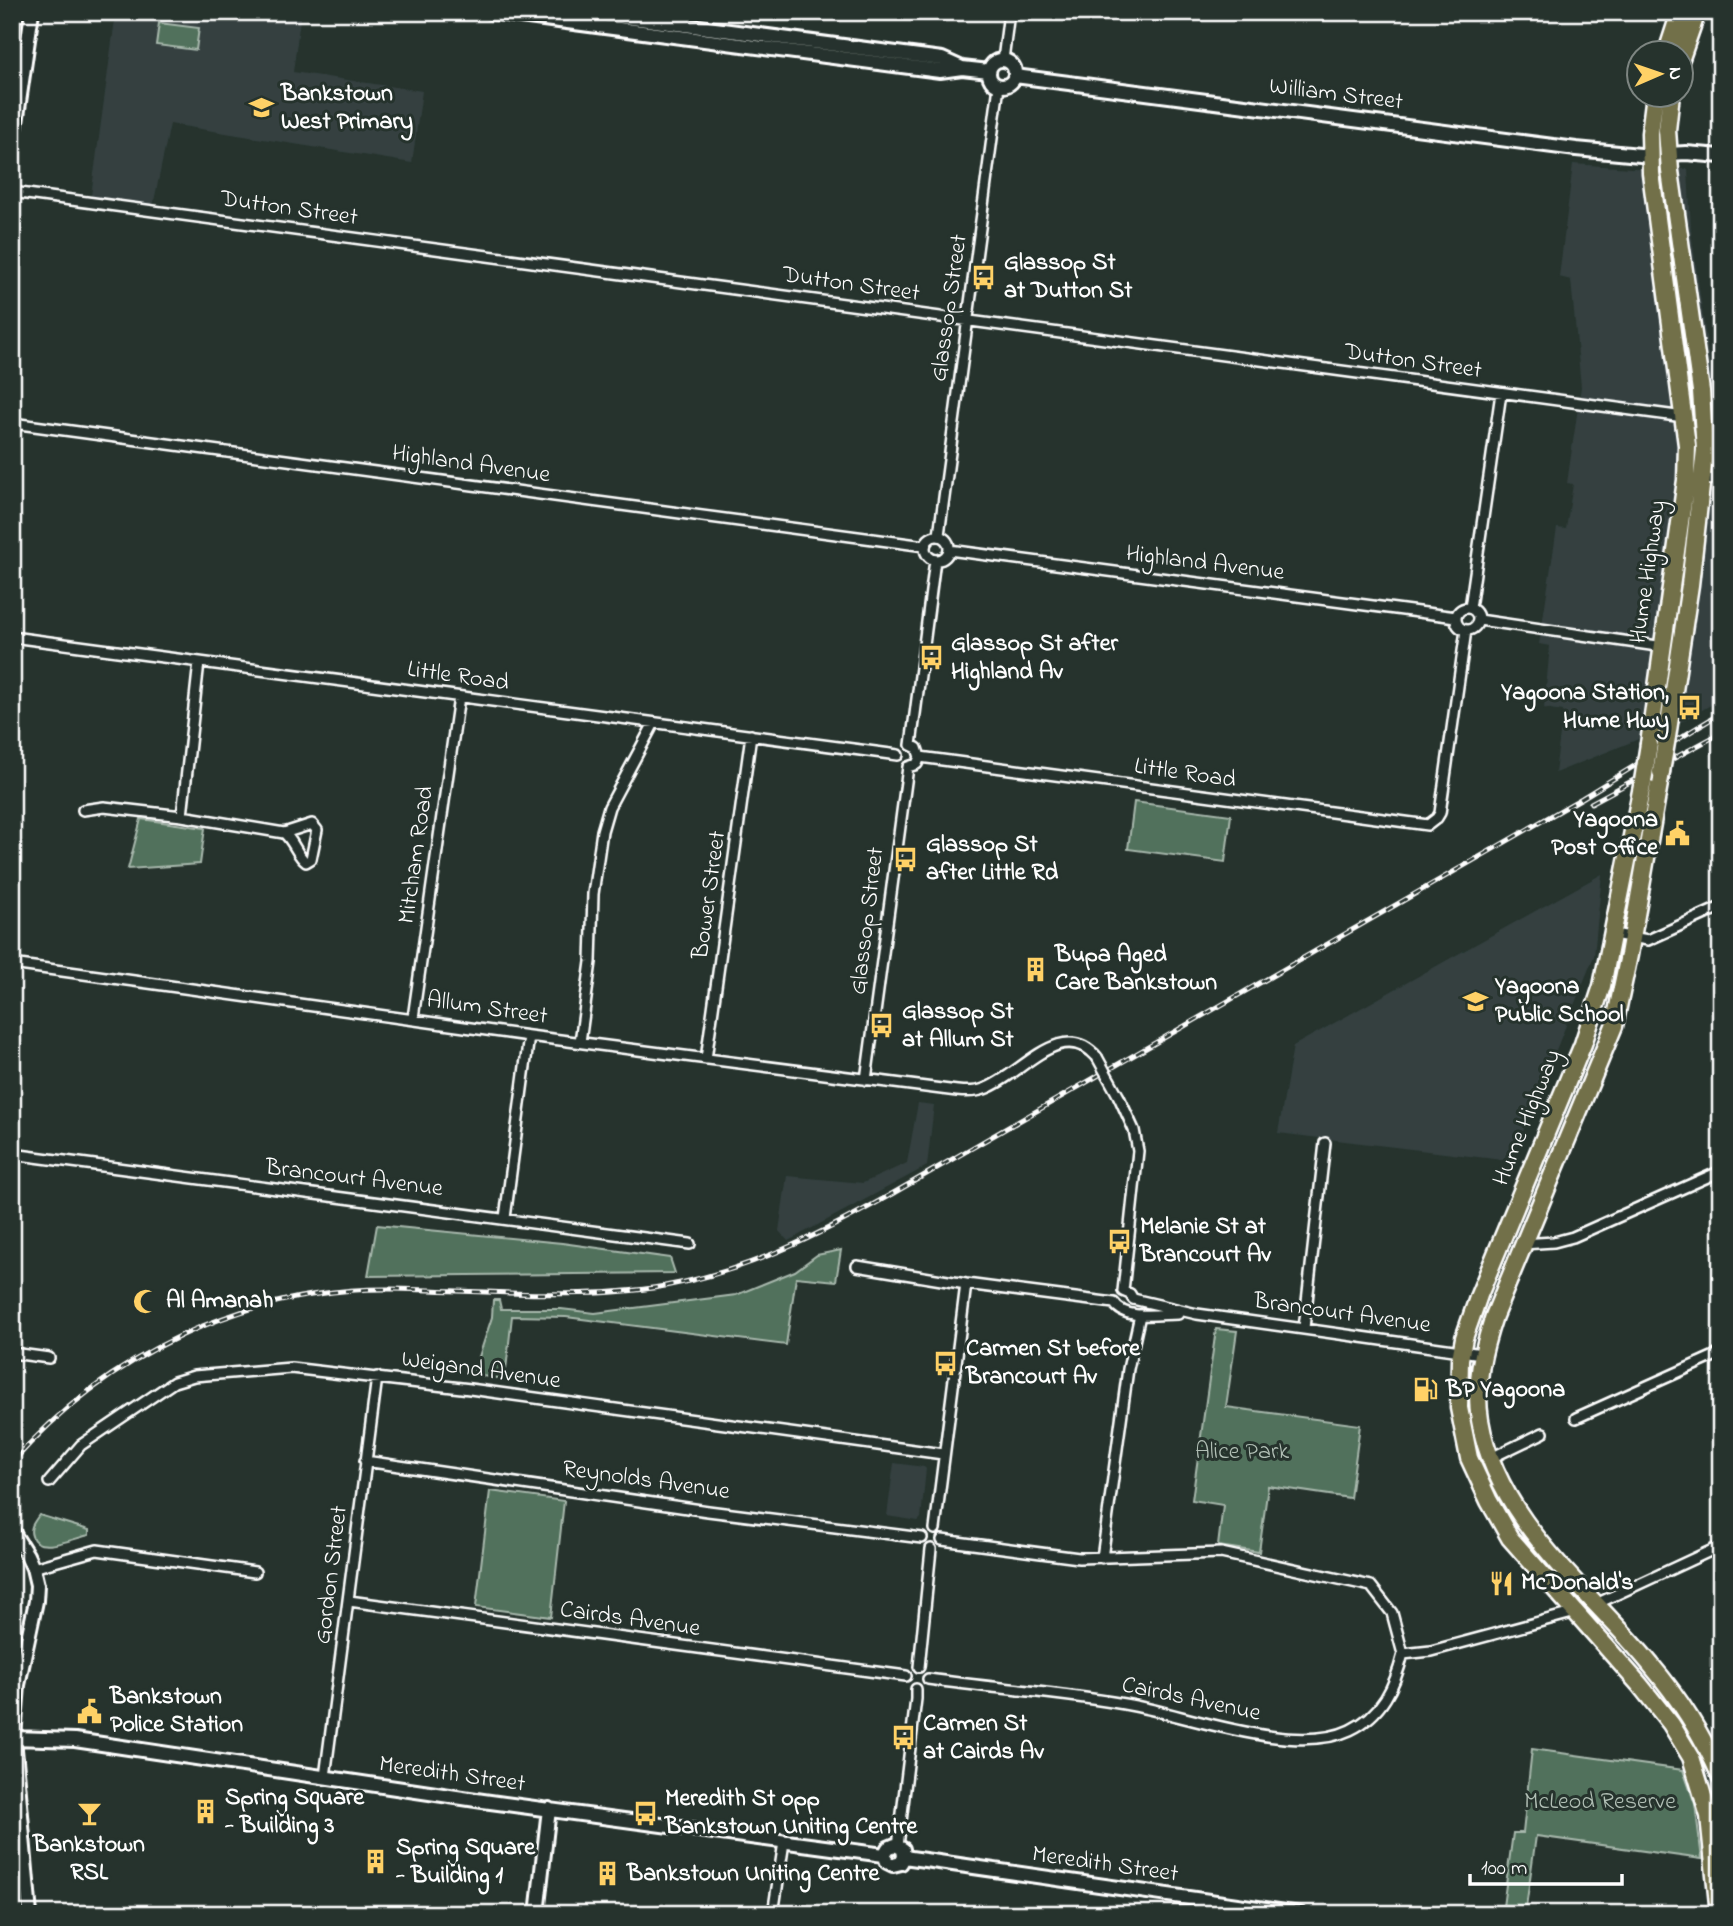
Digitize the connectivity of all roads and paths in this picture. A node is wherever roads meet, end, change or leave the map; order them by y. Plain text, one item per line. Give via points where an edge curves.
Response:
1 (32, 12) edge
2 (490, 12) edge
3 (586, 12) edge
4 (1009, 12) edge
5 (1681, 12) edge
6 (1696, 12) edge
7 (1672, 38) edge
8 (1688, 38) edge
9 (1003, 60) junction
10 (962, 68) junction
11 (989, 71) junction
12 (1015, 76) junction
13 (999, 86) junction
14 (1654, 108) edge
15 (1670, 108) edge
16 (13, 145) edge
17 (1669, 154) junction
18 (1651, 156) junction
19 (1721, 156) edge
20 (12, 192) edge
21 (968, 320) junction
22 (1501, 393) junction
23 (1684, 417) junction
24 (12, 423) edge
25 (1721, 479) edge
26 (1686, 480) junction
27 (1703, 480) junction
28 (939, 536) junction
29 (925, 546) junction
30 (949, 550) junction
31 (935, 560) junction
32 (1470, 608) junction
33 (1456, 617) junction
34 (1479, 620) junction
35 (1466, 630) junction
36 (12, 637) edge
37 (1661, 646) junction
38 (1682, 649) junction
39 (199, 662) junction
40 (459, 697) junction
41 (654, 723) junction
42 (751, 735) junction
43 (911, 745) junction
44 (898, 755) junction
45 (920, 758) junction
46 (908, 767) junction
47 (83, 810) dead end
48 (182, 816) junction
49 (284, 833) junction
50 (1721, 907) edge
51 (1613, 934) junction
52 (1633, 938) junction
53 (12, 964) edge
54 (413, 1018) junction
55 (529, 1036) junction
56 (580, 1042) junction
57 (706, 1059) junction
58 (866, 1080) junction
59 (1325, 1143) dead end
60 (12, 1154) edge
61 (1721, 1171) edge
62 (505, 1218) junction
63 (690, 1244) dead end
64 (1522, 1244) junction
65 (857, 1266) dead end
66 (965, 1284) junction
67 (1123, 1291) junction
68 (1133, 1299) junction
69 (1114, 1303) junction
70 (1123, 1310) junction
71 (1197, 1314) junction
72 (1140, 1315) junction
73 (1304, 1328) junction
74 (1461, 1350) junction
75 (12, 1353) edge
76 (1721, 1353) edge
77 (1482, 1354) junction
78 (49, 1358) dead end
79 (377, 1377) junction
80 (1576, 1418) dead end
81 (1543, 1433) dead end
82 (943, 1454) junction
83 (1491, 1458) junction
84 (365, 1461) junction
85 (49, 1482) dead end
86 (935, 1529) junction
87 (12, 1531) edge
88 (922, 1538) junction
89 (942, 1541) junction
90 (1721, 1546) edge
91 (931, 1549) junction
92 (1102, 1558) junction
93 (33, 1568) junction
94 (255, 1572) dead end
95 (349, 1601) junction
96 (1596, 1604) junction
97 (1576, 1612) junction
98 (1403, 1654) junction
99 (919, 1667) junction
100 (906, 1676) junction
101 (928, 1679) junction
102 (916, 1689) junction
103 (14, 1738) edge
104 (1715, 1750) edge
105 (325, 1777) junction
106 (1721, 1777) edge
107 (549, 1809) junction
108 (783, 1842) junction
109 (901, 1851) junction
110 (30, 1914) edge
111 (537, 1914) edge
112 (773, 1914) edge
113 (1300, 1914) edge
114 (1719, 1914) edge

1 - 16 street
2 - 10 street via 940,71
3 - 10 street via 942,60
4 - 9 street
5 - 7 highway
6 - 8 highway
9 - 11 street
9 - 12 street via 1011,63
10 - 11 street
11 - 13 street via 990,79
12 - 13 street via 1011,83
12 - 18 street, William Street
13 - 21 street, Glassop Street
14 - 18 highway, Hume Highway
15 - 17 highway, Hume Highway
17 - 18 highway
17 - 19 street
17 - 27 highway, Hume Highway via 1701,391
18 - 23 highway, Hume Highway
20 - 21 street, Dutton Street
21 - 22 street, Dutton Street
21 - 28 street, Glassop Street
22 - 23 street, Dutton Street
22 - 32 street
23 - 26 highway, Hume Highway
24 - 29 street, Highland Avenue
25 - 27 street
26 - 27 street
26 - 37 highway, Hume Highway
27 - 38 highway, Hume Highway
28 - 29 street via 928,539
28 - 30 street via 948,542
29 - 31 street via 927,555
30 - 31 street via 946,557
30 - 33 street, Highland Avenue
31 - 43 street
32 - 33 street via 1463,608
32 - 34 street
33 - 35 street via 1459,627
34 - 35 street
34 - 37 street
35 - 45 street, Little Road via 1440,813 1422,826
36 - 39 street, Little Road
37 - 38 street
37 - 51 highway, Hume Highway, bridge via 1643,781
38 - 52 highway, Hume Highway, bridge
39 - 40 street, Little Road
39 - 48 street
40 - 41 street, Little Road
40 - 54 street, Mitcham Road
41 - 42 street, Little Road
41 - 56 street via 609,807 602,831
42 - 44 street, Little Road
42 - 57 street, Bower Street
43 - 44 street
43 - 45 street
44 - 46 street via 899,762
45 - 46 street
46 - 58 street, Glassop Street
47 - 48 street via 104,807
48 - 49 street
49 - 49 street via 312,824 317,830 312,859 306,862 301,858
50 - 52 street via 1648,940
51 - 52 street
51 - 74 highway, Hume Highway via 1584,1044 1479,1295
52 - 64 highway, Hume Highway via 1607,1045
53 - 54 street, Allum Street
54 - 55 street, Allum Street
55 - 56 street, Allum Street
55 - 62 street
56 - 57 street, Allum Street
57 - 58 street, Allum Street
58 - 67 street, Allum Street, bridge via 957,1091 984,1089 1062,1042 1078,1043 1097,1057 1134,1130 1138,1151
59 - 73 street
60 - 62 street, Brancourt Avenue
61 - 64 street via 1573,1237
62 - 63 street, Brancourt Avenue
64 - 77 highway, Hume Highway
65 - 66 street
66 - 69 street
66 - 82 street
67 - 68 street
67 - 69 street via 1115,1295
68 - 70 street
68 - 71 street, Brancourt Avenue
69 - 70 street
70 - 72 street, Brancourt Avenue
71 - 72 street, Brancourt Avenue
71 - 73 street, Brancourt Avenue
72 - 92 street
73 - 74 street, Brancourt Avenue
74 - 77 street, Brancourt Avenue
74 - 97 highway, Hume Highway via 1459,1408 1474,1469 1510,1538
75 - 78 street
76 - 80 street
77 - 83 highway, Hume Highway via 1480,1419
79 - 82 street, Weigand Avenue
79 - 84 street, Gordon Street
79 - 85 street, Weigand Avenue via 291,1368 194,1376 174,1382 81,1445
81 - 83 street
82 - 86 street
83 - 96 highway, Hume Highway via 1536,1535
84 - 88 street, Reynolds Avenue
84 - 95 street, Gordon Street
86 - 88 street via 926,1530
86 - 89 street
87 - 93 street
88 - 91 street
89 - 91 street
89 - 92 street
90 - 96 street
91 - 99 street
92 - 98 street via 1221,1553 1371,1586 1392,1613
93 - 94 street via 97,1550
93 - 103 street via 36,1601 18,1685
95 - 100 street, Cairds Avenue
95 - 105 street, Gordon Street
96 - 104 highway, Hume Highway via 1658,1674
97 - 98 street via 1431,1651
97 - 114 highway, Hume Highway via 1671,1724 1691,1757 1709,1816
98 - 101 street, Cairds Avenue via 1387,1699 1371,1718 1349,1731 1316,1737 1251,1734 1134,1706
99 - 100 street
99 - 101 street
100 - 102 street via 908,1685
101 - 102 street via 924,1687
102 - 109 street
103 - 105 street, Meredith Street via 75,1740
103 - 110 street
104 - 106 highway, Hume Highway
105 - 107 street, Meredith Street
107 - 108 street, Meredith Street
107 - 111 street
108 - 109 street, Meredith Street via 884,1855 893,1865 901,1863
108 - 112 street
109 - 113 street, Meredith Street

